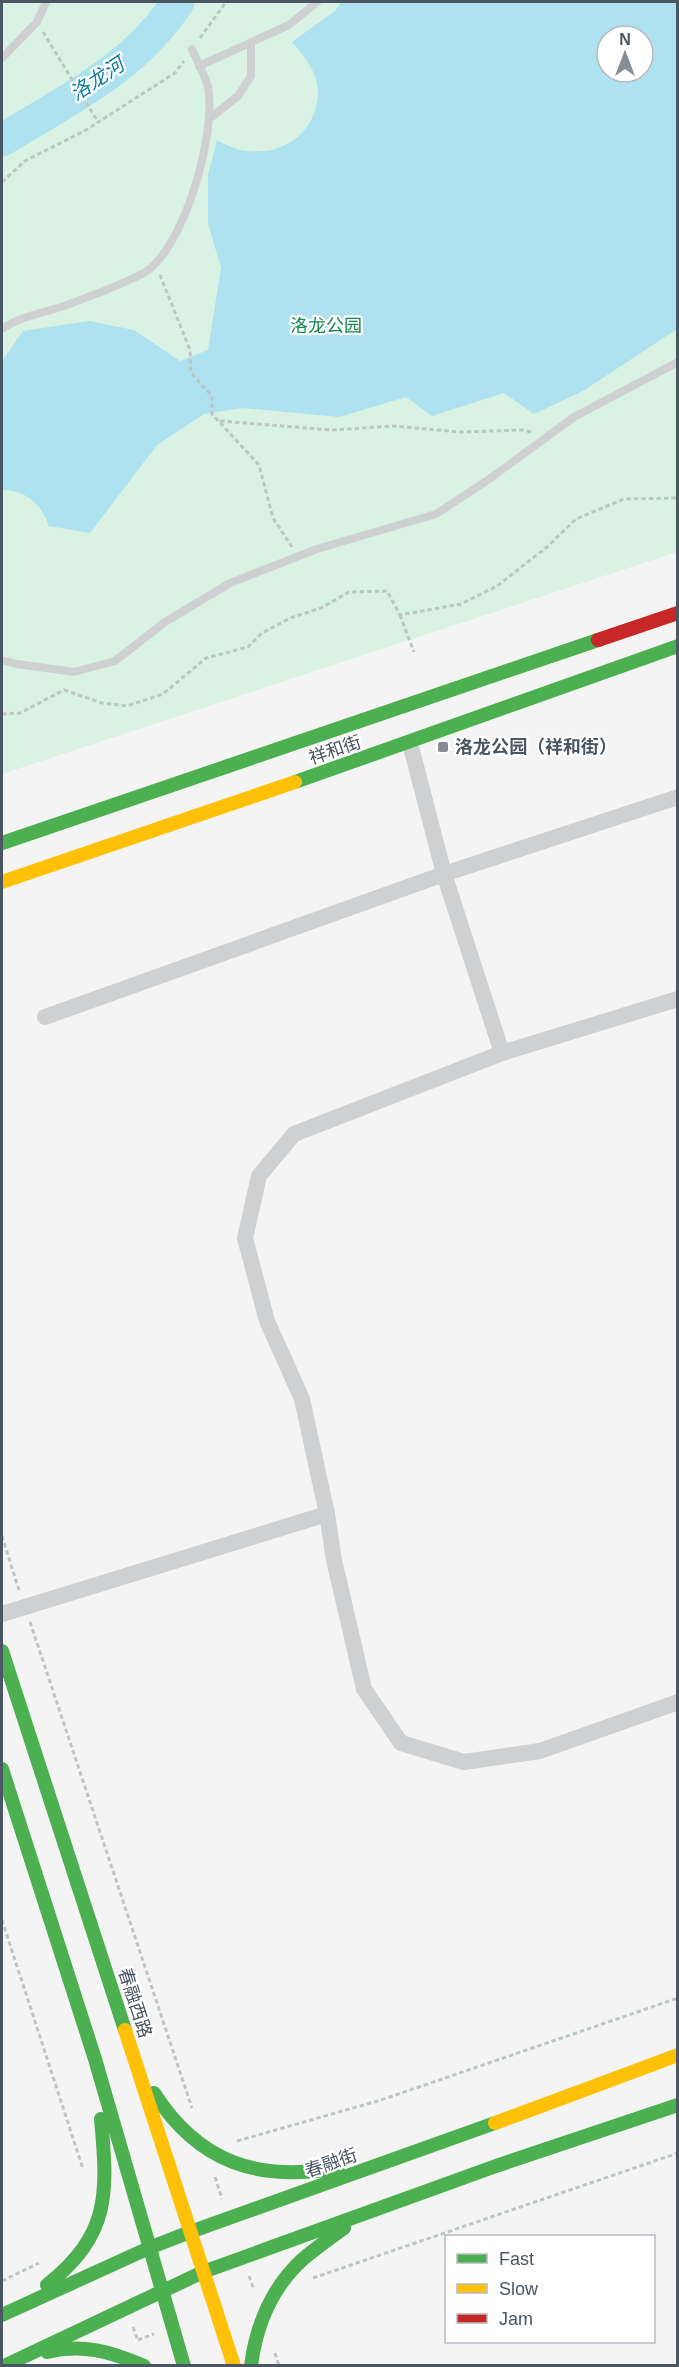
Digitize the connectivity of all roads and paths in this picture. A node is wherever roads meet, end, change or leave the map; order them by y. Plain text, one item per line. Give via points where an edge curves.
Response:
1 (46, 2) edge
2 (226, 2) edge
3 (317, 2) edge
4 (37, 22) junction
5 (251, 42) junction
6 (192, 49) junction
7 (2, 58) edge
8 (199, 66) junction
9 (209, 118) junction
10 (98, 122) junction
11 (2, 182) edge
12 (155, 262) junction
13 (2, 329) edge
14 (678, 362) edge
15 (219, 421) junction
16 (548, 436) junction
17 (678, 498) edge
18 (298, 556) junction
19 (678, 613) edge
20 (399, 615) junction
21 (678, 646) edge
22 (414, 652) dead end
23 (2, 660) edge
24 (2, 714) edge
25 (410, 743) junction
26 (678, 797) edge
27 (2, 843) edge
28 (444, 874) junction
29 (2, 882) edge
30 (678, 999) edge
31 (45, 1017) dead end
32 (502, 1053) junction
33 (327, 1514) junction
34 (2, 1536) edge
35 (25, 1606) junction
36 (2, 1614) edge
37 (2, 1651) edge
38 (672, 1707) edge
39 (2, 1769) edge
40 (2, 1920) edge
41 (678, 1998) edge
42 (131, 2050) junction
43 (174, 2053) dead end
44 (678, 2055) edge
45 (95, 2059) junction
46 (678, 2105) edge
47 (453, 2139) junction
48 (206, 2150) junction
49 (678, 2153) edge
50 (86, 2178) dead end
51 (362, 2215) junction
52 (190, 2232) junction
53 (149, 2248) junction
54 (356, 2263) dead end
55 (203, 2272) junction
56 (163, 2289) junction
57 (27, 2304) junction
58 (127, 2306) junction
59 (2, 2315) edge
60 (137, 2340) dead end
61 (4, 2366) edge
62 (144, 2366) edge
63 (184, 2366) edge
64 (234, 2366) edge
65 (251, 2366) edge

1 - 4 lane
2 - 6 path
3 - 5 lane via 289,25
4 - 7 lane
4 - 10 path
5 - 8 lane
5 - 9 lane via 251,76 238,96
6 - 8 lane
6 - 10 path via 175,73
8 - 9 lane via 208,86
9 - 12 lane via 193,194 166,251
10 - 11 path via 25,161
12 - 13 lane via 144,273 14,321
12 - 15 path via 190,350 191,374 212,396 212,414
14 - 16 lane via 584,411
15 - 16 path via 331,430 393,426 460,432 523,430
15 - 18 path via 259,465 273,518
16 - 18 lane via 436,514
17 - 20 path via 624,499 595,511 576,519 547,547 488,590 461,604
18 - 23 lane via 230,583 165,622 115,662 74,672
19 - 27 main road, 祥和街
20 - 22 path
20 - 24 path via 387,591 349,592 261,633 248,647 206,658 163,694 127,706 102,703 64,690 20,713
21 - 25 main road, 祥和街
25 - 28 street
25 - 29 main road, 祥和街
26 - 28 street
28 - 31 street
28 - 32 street
30 - 32 street
32 - 33 street via 294,1134 259,1176 246,1238 267,1321 302,1399
33 - 35 street
33 - 38 street via 364,1689 401,1743 464,1762 540,1751
34 - 35 path
35 - 36 street
35 - 43 path
37 - 42 main road, 春融西路
39 - 45 main road
40 - 50 path
41 - 48 path via 381,2100
42 - 48 main road via 162,2109
42 - 52 main road, 春融西路
44 - 47 main road, 春融街
45 - 53 main road
45 - 57 main road via 106,2179 102,2210 84,2250
46 - 51 main road
47 - 48 main road via 330,2170 292,2174 255,2170
47 - 52 main road, 春融街
49 - 54 path
51 - 55 main road
51 - 65 main road via 302,2260 289,2275 263,2318
52 - 53 main road, 春融街
52 - 55 main road, 春融西路
53 - 56 main road
53 - 57 main road, 春融街
55 - 56 main road
55 - 64 main road, 春融西路
56 - 58 main road
56 - 63 main road
57 - 59 main road, 春融街
58 - 60 path
58 - 61 main road
61 - 62 main road via 70,2348 106,2351

